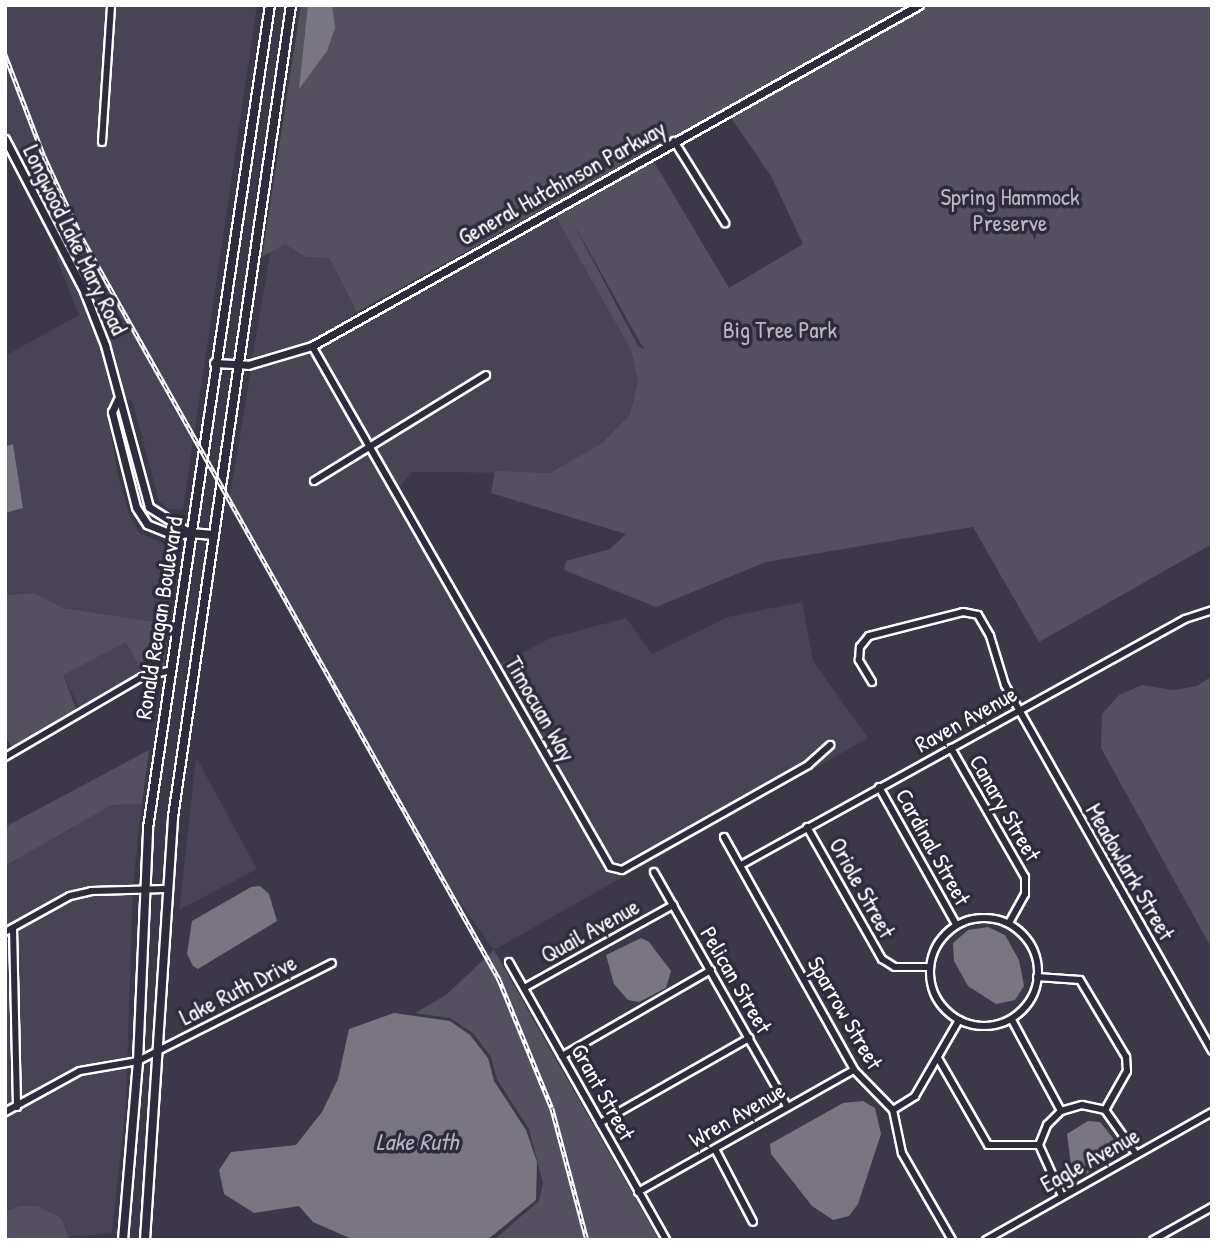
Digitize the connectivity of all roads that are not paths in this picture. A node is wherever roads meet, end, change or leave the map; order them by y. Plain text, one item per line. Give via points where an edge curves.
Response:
1 (111, 5) edge
2 (270, 5) edge
3 (291, 5) edge
4 (919, 5) edge
5 (5, 139) edge
6 (102, 142) dead end
7 (674, 142) junction
8 (725, 223) dead end
9 (312, 346) junction
10 (214, 363) junction
11 (236, 364) junction
12 (485, 375) dead end
13 (118, 398) junction
14 (371, 450) junction
15 (314, 481) dead end
16 (190, 533) junction
17 (211, 535) junction
18 (1212, 610) edge
19 (169, 671) junction
20 (872, 682) dead end
21 (1018, 710) junction
22 (830, 746) dead end
23 (950, 748) junction
24 (5, 757) edge
25 (880, 787) junction
26 (807, 827) junction
27 (724, 837) dead end
28 (741, 865) junction
29 (654, 872) dead end
30 (166, 889) junction
31 (142, 890) junction
32 (673, 905) junction
33 (956, 923) junction
34 (1009, 923) junction
35 (13, 928) junction
36 (5, 932) edge
37 (509, 962) dead end
38 (332, 963) dead end
39 (929, 967) junction
40 (711, 970) junction
41 (1037, 977) junction
42 (524, 988) junction
43 (959, 1020) junction
44 (1012, 1020) junction
45 (749, 1038) junction
46 (160, 1049) junction
47 (1212, 1051) edge
48 (562, 1056) junction
49 (938, 1058) junction
50 (138, 1061) junction
51 (853, 1070) junction
52 (787, 1106) junction
53 (16, 1107) junction
54 (893, 1110) junction
55 (1105, 1110) junction
56 (1061, 1111) junction
57 (5, 1112) edge
58 (1212, 1112) edge
59 (600, 1122) junction
60 (1039, 1145) junction
61 (715, 1149) junction
62 (1136, 1154) junction
63 (638, 1192) junction
64 (1062, 1196) junction
65 (1212, 1206) edge
66 (753, 1222) dead end
67 (123, 1240) edge
68 (145, 1240) edge
69 (666, 1240) edge
70 (952, 1240) edge
71 (986, 1240) edge
72 (1153, 1240) edge

1 - 6 street
2 - 10 main road, Ronald Reagan Boulevard
3 - 11 main road, Ronald Reagan Boulevard
4 - 7 street, General Hutchinson Parkway
5 - 13 street, Longwood Lake Mary Road via 84,292 106,345
7 - 8 street
7 - 9 street, General Hutchinson Parkway
9 - 11 street, General Hutchinson Parkway via 282,358
9 - 14 street, Timocuan Way
10 - 11 street, General Hutchinson Parkway
10 - 16 main road, Ronald Reagan Boulevard
11 - 17 main road, Ronald Reagan Boulevard
12 - 14 street
13 - 16 street, Longwood Lake Mary Road via 125,406 149,507
13 - 16 street, Longwood Lake Mary Road via 112,412 136,507 147,524 174,535
14 - 15 street
14 - 22 street, Timocuan Way via 616,871 808,765
16 - 17 main road
16 - 19 main road, Ronald Reagan Boulevard
17 - 30 main road, Ronald Reagan Boulevard
18 - 21 street, Raven Avenue via 1185,619
19 - 24 street via 142,677
19 - 31 main road, Ronald Reagan Boulevard
20 - 21 street, Meadowlark Street via 859,660 860,647 869,636 971,612 985,625 1001,676
21 - 23 street, Raven Avenue
21 - 47 street, Meadowlark Street
23 - 25 street, Raven Avenue
23 - 34 street, Canary Street via 1025,877 1025,894
25 - 26 street, Raven Avenue
25 - 33 street, Cardinal Street
26 - 28 street, Raven Avenue
26 - 39 street, Oriole Street via 881,959 895,967
27 - 28 street, Sparrow Street
28 - 51 street, Sparrow Street
29 - 32 street, Pelican Street
30 - 31 street
30 - 46 main road, Ronald Reagan Boulevard
31 - 35 street via 70,896
31 - 50 main road, Ronald Reagan Boulevard
32 - 40 street, Pelican Street
32 - 42 street, Quail Avenue
33 - 34 street via 979,917
33 - 39 street via 936,943
34 - 41 street via 1032,954
35 - 36 street
35 - 53 street
37 - 42 street, Grant Street
38 - 46 street, Lake Ruth Drive
39 - 43 street via 941,1002
40 - 45 street, Pelican Street
40 - 48 street
41 - 44 street via 1030,1005
41 - 55 street via 1080,979 1126,1057 1127,1071
42 - 48 street, Grant Street
43 - 44 street via 981,1028
43 - 49 street
44 - 56 street
45 - 52 street, Pelican Street
45 - 59 street
46 - 50 street, Lake Ruth Drive
46 - 68 main road, Ronald Reagan Boulevard
48 - 59 street, Grant Street
49 - 54 street via 915,1096
49 - 60 street via 988,1145
50 - 53 street, Lake Ruth Drive via 80,1070
50 - 67 main road, Ronald Reagan Boulevard
51 - 52 street, Wren Avenue
51 - 54 street, Sparrow Street
52 - 61 street, Wren Avenue
53 - 57 street, Lake Ruth Drive
54 - 70 street via 902,1153
55 - 56 street via 1082,1105
55 - 62 street
56 - 60 street via 1046,1125
58 - 62 street, Eagle Avenue
59 - 63 street, Grant Street
60 - 64 street
61 - 63 street, Wren Avenue
61 - 66 street
62 - 64 street, Eagle Avenue
63 - 69 street, Grant Street
64 - 71 street, Eagle Avenue
65 - 72 street

